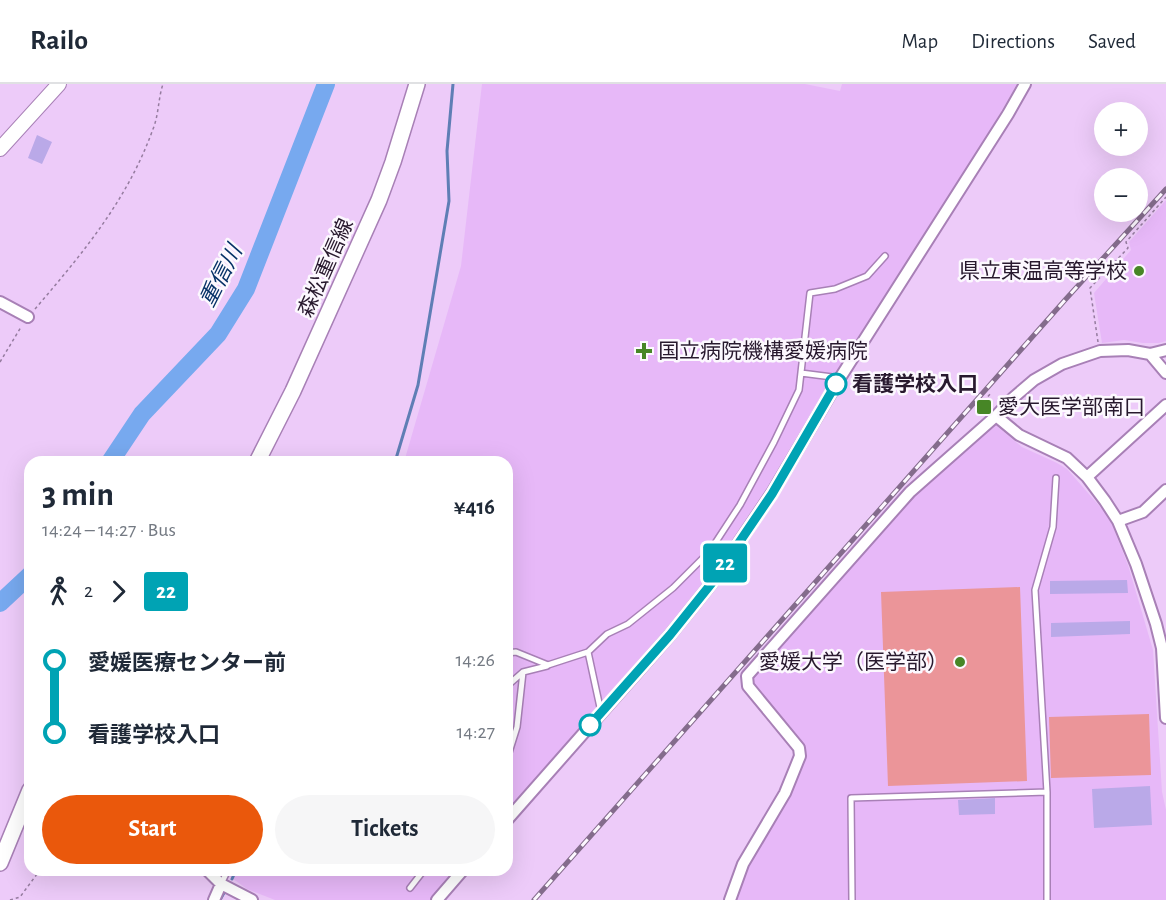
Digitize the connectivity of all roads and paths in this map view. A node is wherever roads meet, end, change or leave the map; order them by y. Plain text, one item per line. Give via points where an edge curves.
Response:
1 (59, 84) edge
2 (163, 84) edge
3 (417, 84) edge
4 (1025, 84) edge
5 (0, 149) edge
6 (1166, 197) edge
7 (885, 256) dead end
8 (0, 302) edge
9 (28, 317) junction
10 (1166, 350) edge
11 (1100, 351) junction
12 (1150, 354) junction
13 (0, 362) edge
14 (801, 373) junction
15 (1166, 373) edge
16 (840, 378) junction
17 (991, 393) dead end
18 (984, 401) dead end
19 (1166, 405) edge
20 (996, 416) junction
21 (260, 456) edge
22 (1086, 477) junction
23 (1056, 478) dead end
24 (1164, 495) edge
25 (1118, 520) junction
26 (1161, 623) edge
27 (513, 652) edge
28 (588, 652) junction
29 (548, 666) junction
30 (523, 672) junction
31 (1165, 672) edge
32 (513, 681) edge
33 (602, 712) junction
34 (1166, 718) edge
35 (513, 740) edge
36 (1047, 792) junction
37 (24, 805) edge
38 (513, 813) edge
39 (0, 863) edge
40 (36, 876) edge
41 (213, 876) edge
42 (225, 876) edge
43 (419, 876) edge
44 (458, 876) edge
45 (221, 884) junction
46 (410, 888) dead end
47 (10, 900) edge
48 (214, 900) edge
49 (252, 900) edge
50 (437, 900) edge
51 (730, 900) edge
52 (852, 900) edge
53 (1047, 900) edge

1 - 5 street
2 - 9 path via 153,129 118,202 86,249
3 - 21 main road, 森松重信線 via 379,200
4 - 16 street
6 - 11 path via 1126,242 1128,248 1090,288
7 - 14 lane via 867,276 835,289 810,293
8 - 9 street
9 - 13 path
10 - 12 street
11 - 12 street
11 - 20 street via 1062,364 1034,380
12 - 15 street
14 - 16 lane
14 - 28 lane via 799,390 774,442 710,551 673,588
16 - 33 street via 772,494 711,584
17 - 18 path
19 - 22 street
20 - 22 street via 1019,435 1067,458
20 - 51 street via 910,492 747,676 748,686 799,748 800,756 785,793 743,864
22 - 25 street
23 - 36 lane via 1053,527 1035,590
24 - 25 street via 1143,512
25 - 26 street
26 - 31 street
27 - 29 lane
28 - 29 lane
28 - 33 lane
29 - 30 lane
30 - 32 lane
30 - 35 lane
31 - 34 street
33 - 38 street
36 - 52 lane via 851,798
36 - 53 lane
37 - 39 main road
40 - 47 path via 20,897
41 - 45 street
42 - 45 lane
43 - 46 lane
44 - 50 street
45 - 48 street
45 - 49 street

